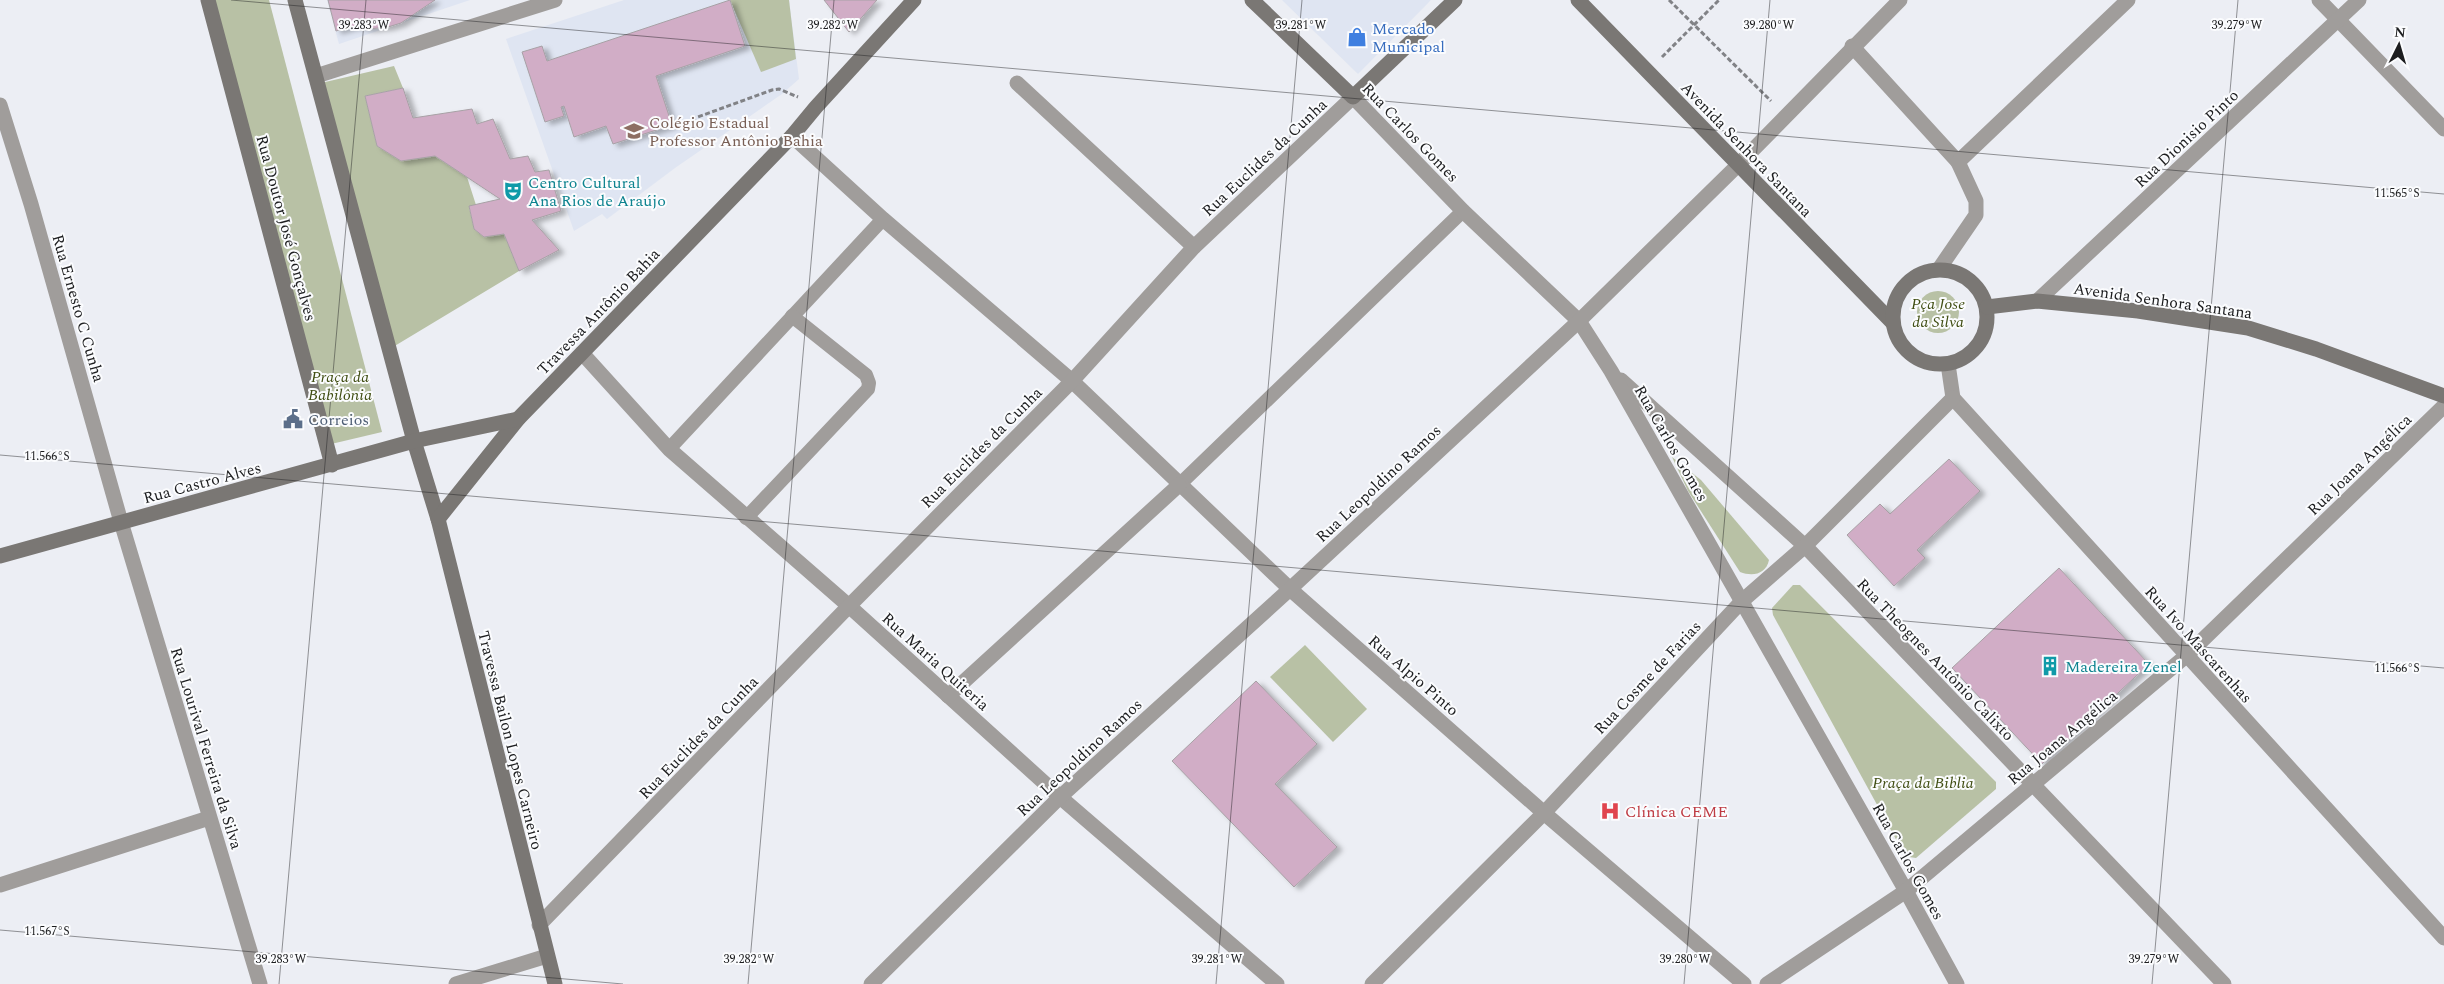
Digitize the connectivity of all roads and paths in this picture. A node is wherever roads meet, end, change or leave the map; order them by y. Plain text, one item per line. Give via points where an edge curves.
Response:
1 (208, 0) edge
2 (295, 0) edge
3 (555, 0) edge
4 (914, 0) edge
5 (1252, 0) edge
6 (1455, 0) edge
7 (1578, 0) edge
8 (1669, 0) edge
9 (1719, 0) edge
10 (1900, 0) edge
11 (2128, 0) edge
12 (2319, 0) edge
13 (2359, 0) edge
14 (2338, 20) junction
15 (1693, 25) junction
16 (1852, 46) junction
17 (1648, 72) junction
18 (316, 76) junction
19 (1017, 83) dead end
20 (1354, 97) junction
21 (0, 104) edge
22 (816, 107) junction
23 (1786, 116) junction
24 (684, 122) dead end
25 (2444, 129) edge
26 (792, 136) junction
27 (1958, 162) junction
28 (1738, 166) junction
29 (1463, 211) junction
30 (884, 219) junction
31 (1194, 247) junction
32 (1939, 269) junction
33 (2037, 301) junction
34 (1987, 307) junction
35 (792, 316) junction
36 (1579, 321) junction
37 (1892, 322) junction
38 (582, 353) junction
39 (1948, 364) junction
40 (1611, 371) junction
41 (1072, 381) junction
42 (2444, 396) edge
43 (1953, 398) junction
44 (2444, 406) edge
45 (518, 419) junction
46 (414, 442) junction
47 (669, 449) junction
48 (332, 465) junction
49 (1179, 485) junction
50 (746, 518) junction
51 (438, 519) junction
52 (121, 522) junction
53 (1805, 546) junction
54 (0, 556) edge
55 (1290, 589) junction
56 (1742, 601) junction
57 (849, 606) junction
58 (2186, 656) junction
59 (948, 696) junction
60 (2033, 785) junction
61 (1060, 797) junction
62 (1544, 813) junction
63 (209, 818) junction
64 (0, 885) edge
65 (1906, 891) junction
66 (539, 925) junction
67 (2441, 928) edge
68 (547, 956) junction
69 (260, 984) edge
70 (456, 984) edge
71 (555, 984) edge
72 (871, 984) edge
73 (1277, 984) edge
74 (1372, 984) edge
75 (1744, 984) edge
76 (1766, 984) edge
77 (1956, 984) edge
78 (2224, 984) edge

1 - 48 street, Rua Doutor José Gonçalves
2 - 18 street
3 - 18 street
4 - 22 street, Travessa Antônio Bahia
5 - 20 street, Rua Carlos Gomes
6 - 20 street, Rua Euclides da Cunha
7 - 17 street, Avenida Senhora Santana
8 - 15 path
9 - 15 path
10 - 16 street, Rua Leopoldino Ramos
11 - 27 street
12 - 14 street
13 - 14 street, Rua Dionisio Pinto
14 - 25 street
14 - 33 street, Rua Dionisio Pinto
15 - 17 path
15 - 23 path
16 - 23 street, Rua Leopoldino Ramos
16 - 27 street
17 - 28 street, Avenida Senhora Santana
18 - 46 street
19 - 31 street
20 - 29 street, Rua Carlos Gomes
20 - 31 street, Rua Euclides da Cunha
21 - 52 street, Rua Ernesto C Cunha
22 - 24 path via 779,89
22 - 26 street, Travessa Antônio Bahia
23 - 28 street, Rua Leopoldino Ramos
26 - 30 street
26 - 38 street, Travessa Antônio Bahia
27 - 32 street via 1976,201 1976,215
28 - 36 street, Rua Leopoldino Ramos
28 - 37 street, Avenida Senhora Santana
29 - 36 street, Rua Carlos Gomes
29 - 49 lane
30 - 35 lane
30 - 41 street
31 - 41 street, Rua Euclides da Cunha
32 - 34 street via 1964,276 1982,295
32 - 37 street via 1923,272 1904,286 1893,307
33 - 34 street, Avenida Senhora Santana
33 - 42 street, Avenida Senhora Santana via 2138,311 2248,328
34 - 39 street via 1983,337 1975,350
35 - 47 lane
35 - 50 lane via 866,375 868,389
36 - 40 street, Rua Carlos Gomes
36 - 55 street, Rua Leopoldino Ramos
37 - 39 street, Avenida Senhora Santana via 1905,350 1932,364
38 - 45 street, Travessa Antônio Bahia
38 - 47 street, Rua Maria Quiteria
39 - 43 street
40 - 53 street, Rua Theognes Antônio Calixto
40 - 56 street, Rua Carlos Gomes
41 - 49 street, Rua Alpio Pinto
41 - 57 street, Rua Euclides da Cunha
43 - 53 street, Rua Cosme de Farias
43 - 58 street, Rua Ivo Mascarenhas
44 - 58 street, Rua Joana Angélica
45 - 46 street, Rua Castro Alves
45 - 51 street, Travessa Antônio Bahia
46 - 48 street, Rua Castro Alves
46 - 51 street, Travessa Bailon Lopes Carneiro
47 - 50 street, Rua Maria Quiteria
48 - 52 street, Rua Castro Alves
49 - 55 street, Rua Alpio Pinto
49 - 59 street
50 - 57 street, Rua Maria Quiteria
51 - 66 street, Travessa Bailon Lopes Carneiro
52 - 54 street, Rua Castro Alves
52 - 63 street, Rua Lourival Ferreira da Silva
53 - 56 street, Rua Cosme de Farias
53 - 60 street, Rua Theognes Antônio Calixto
55 - 61 street, Rua Leopoldino Ramos
55 - 62 street, Rua Alpio Pinto
56 - 62 street, Rua Cosme de Farias
56 - 65 street, Rua Carlos Gomes
57 - 59 street, Rua Maria Quiteria
57 - 66 street, Rua Euclides da Cunha
58 - 60 street, Rua Joana Angélica
58 - 67 street, Rua Ivo Mascarenhas
59 - 61 street, Rua Maria Quiteria
60 - 65 street, Rua Joana Angélica
60 - 78 street, Rua Theognes Antônio Calixto
61 - 72 street, Rua Leopoldino Ramos
61 - 73 street, Rua Maria Quiteria
62 - 74 street, Rua Cosme de Farias
62 - 75 street, Rua Alpio Pinto
63 - 64 street
63 - 69 street, Rua Lourival Ferreira da Silva
65 - 76 street, Rua Joana Angélica
65 - 77 street, Rua Carlos Gomes
66 - 68 street, Travessa Bailon Lopes Carneiro
68 - 70 street
68 - 71 street, Travessa Bailon Lopes Carneiro

